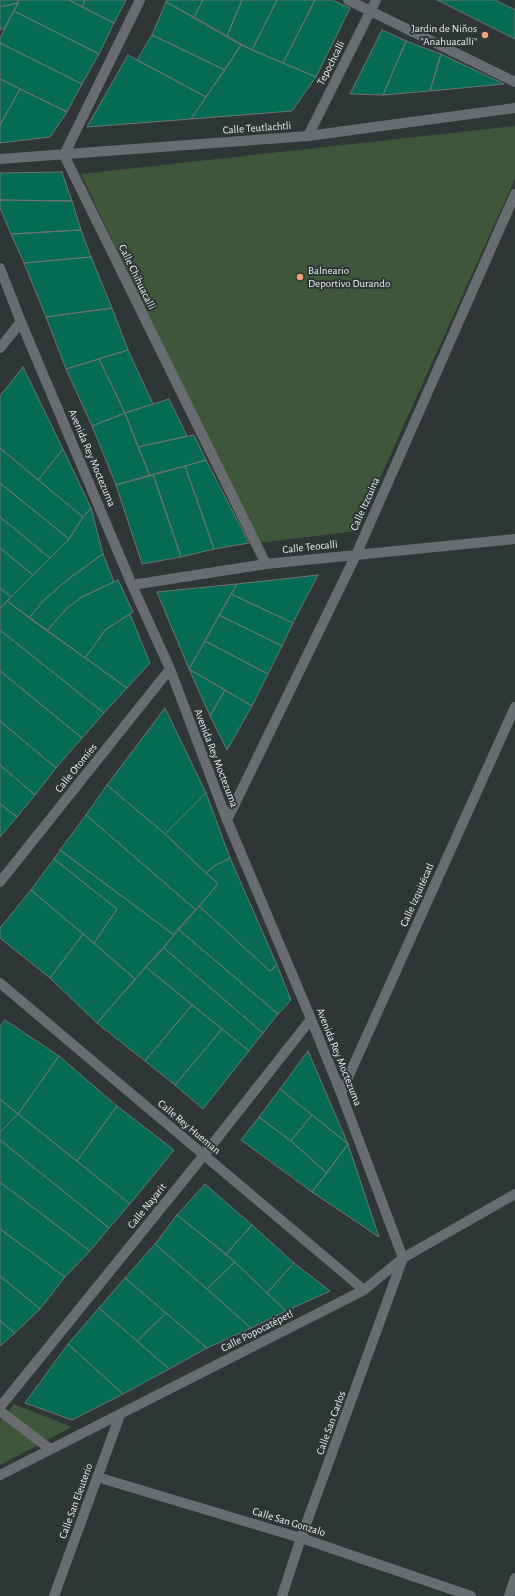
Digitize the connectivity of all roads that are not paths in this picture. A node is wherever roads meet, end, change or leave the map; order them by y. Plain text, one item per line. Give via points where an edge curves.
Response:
1 (140, 0) edge
2 (348, 0) edge
3 (376, 0) edge
4 (370, 12) junction
5 (515, 82) edge
6 (515, 108) edge
7 (308, 136) junction
8 (64, 155) junction
9 (0, 159) edge
10 (515, 194) edge
11 (0, 268) edge
12 (21, 322) junction
13 (0, 348) edge
14 (515, 539) edge
15 (356, 555) junction
16 (266, 564) junction
17 (132, 585) junction
18 (170, 669) junction
19 (515, 707) edge
20 (227, 820) junction
21 (0, 882) edge
22 (0, 983) edge
23 (311, 1018) junction
24 (341, 1093) junction
25 (204, 1155) junction
26 (514, 1193) edge
27 (403, 1258) junction
28 (364, 1290) junction
29 (0, 1407) edge
30 (0, 1411) edge
31 (120, 1415) junction
32 (50, 1448) junction
33 (0, 1475) edge
34 (98, 1477) junction
35 (301, 1538) junction
36 (515, 1578) edge
37 (54, 1596) edge
38 (282, 1596) edge
39 (471, 1596) edge
40 (509, 1596) edge

1 - 8 street
2 - 4 street
3 - 4 street, Tepochcalli
4 - 5 street
4 - 7 street, Tepochcalli
6 - 7 street, Calle Teutlachtli
7 - 8 street, Calle Teutlachtli
8 - 9 street, Calle Teutlachtli
8 - 16 street, Calle Chihuacalli
10 - 15 street, Calle Itzcuina
11 - 12 street, Avenida Rey Moctezuma
12 - 13 street
12 - 17 street, Avenida Rey Moctezuma
14 - 15 street, Calle Teocalli
15 - 16 street, Calle Teocalli
15 - 20 street, Calle Itzcuina
16 - 17 street, Calle Teocalli
17 - 18 street, Avenida Rey Moctezuma
18 - 20 street, Avenida Rey Moctezuma
18 - 21 street, Calle Otomíes
19 - 24 street, Calle Izquitécatl
20 - 23 street, Avenida Rey Moctezuma
22 - 25 street, Calle Rey Hueman
23 - 24 street, Avenida Rey Moctezuma
23 - 25 street, Calle Nayarit
24 - 27 street, Avenida Rey Moctezuma
25 - 28 street, Calle Rey Hueman
25 - 29 street, Calle Nayarit
26 - 27 street, Calle Popocatépetl
27 - 28 street, Calle Popocatépetl
27 - 35 street, Calle San Carlos
28 - 31 street, Calle Popocatépetl
30 - 32 street
31 - 32 street, Calle Popocatépetl
31 - 34 street, Calle San Eleuterio
32 - 33 street, Calle Popocatépetl
34 - 35 street, Calle San Gonzalo
34 - 37 street, Calle San Eleuterio
35 - 38 street, Calle San Carlos
35 - 39 street, Calle San Gonzalo
36 - 40 street

